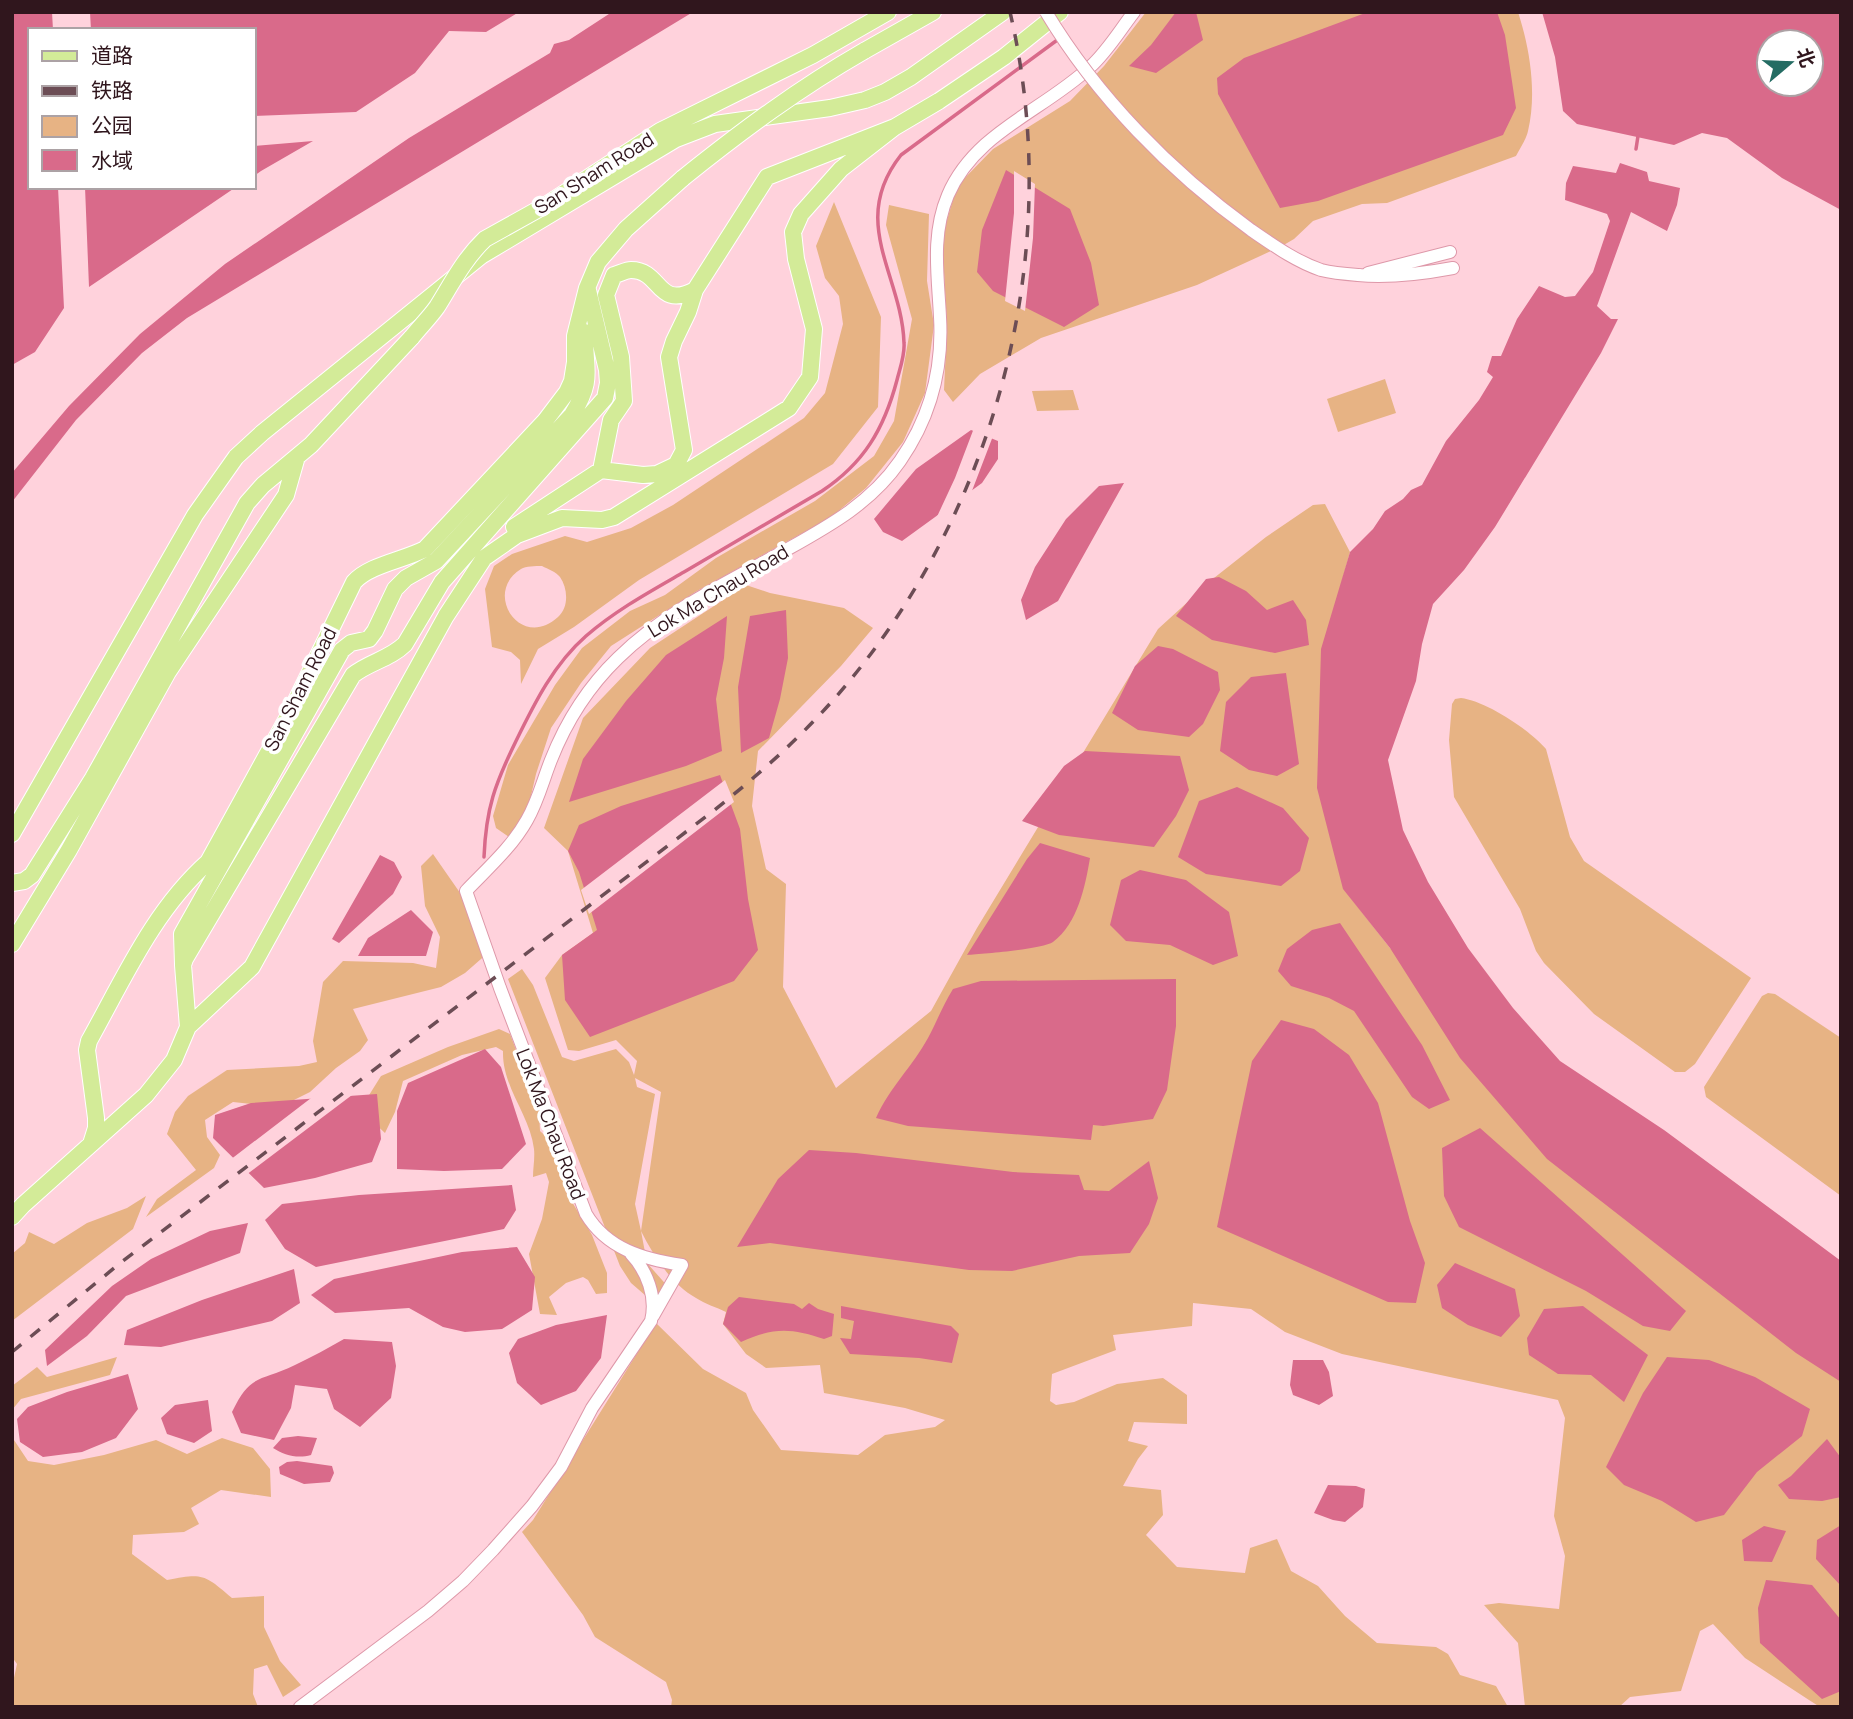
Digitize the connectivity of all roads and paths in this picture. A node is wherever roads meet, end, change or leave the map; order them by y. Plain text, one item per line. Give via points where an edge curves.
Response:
1 (888, 12) edge
2 (933, 12) edge
3 (1003, 12) edge
4 (1046, 12) edge
5 (1060, 12) edge
6 (1134, 12) edge
7 (749, 87) junction
8 (895, 127) junction
9 (676, 139) junction
10 (1450, 252) dead end
11 (1453, 268) dead end
12 (1358, 275) junction
13 (587, 288) junction
14 (695, 290) junction
15 (296, 460) junction
16 (601, 470) junction
17 (484, 558) junction
18 (12, 834) edge
19 (12, 883) edge
20 (12, 944) edge
21 (183, 965) junction
22 (188, 1027) junction
23 (90, 1146) junction
24 (12, 1217) edge
25 (631, 1254) junction
26 (653, 1315) junction
27 (300, 1707) edge

1 - 7 main road, San Sham Road
2 - 13 main road, San Sham Road, bridge via 807,84 744,129 626,229 598,262
3 - 9 main road, San Sham Road via 911,77 865,100 715,124
4 - 12 street, bridge via 1068,48 1106,94 1192,183 1284,253 1320,269
5 - 8 main road, San Sham Road via 1004,57
6 - 25 street, Lok Ma Chau Road via 1093,65 993,137 957,177 943,209 937,241 940,334 935,383 920,426 892,472 839,520 663,621 615,661 569,722 519,833 466,891 586,1214 610,1242
7 - 9 main road, San Sham Road
7 - 15 main road, San Sham Road, bridge via 660,131 485,239 412,337
8 - 14 main road, San Sham Road via 767,177
8 - 17 main road, San Sham Road via 841,169 801,214 793,232 814,329 810,377 789,408 614,517 562,518 503,542
9 - 18 main road, San Sham Road via 481,256 236,457 195,515
10 - 12 street
11 - 12 street via 1383,277
13 - 21 main road, San Sham Road via 585,394 572,415 436,561 395,589 369,639 342,650 182,934
13 - 21 main road, San Sham Road via 607,370 605,398 442,582 405,644 353,675
13 - 23 main road, San Sham Road via 567,392 425,549 367,572 354,582 290,713 208,862 155,922 89,1041 96,1118
14 - 16 main road, San Sham Road via 669,357 684,450 676,465 657,474
14 - 16 main road via 682,296 668,295 649,275 630,270 614,275 606,295 621,358 624,401 611,420
15 - 19 main road, San Sham Road via 247,503 93,778 32,875
15 - 20 main road, San Sham Road via 286,495 168,672
16 - 17 main road, San Sham Road via 497,539
17 - 22 main road, San Sham Road via 446,615 252,967
21 - 22 main road, San Sham Road
22 - 23 main road, San Sham Road via 174,1060 146,1095
23 - 24 main road, San Sham Road
25 - 26 street, Lok Ma Chau Road via 647,1278
25 - 26 street, Lok Ma Chau Road via 682,1265
26 - 27 street, Lok Ma Chau Road via 592,1408 561,1467 477,1568

